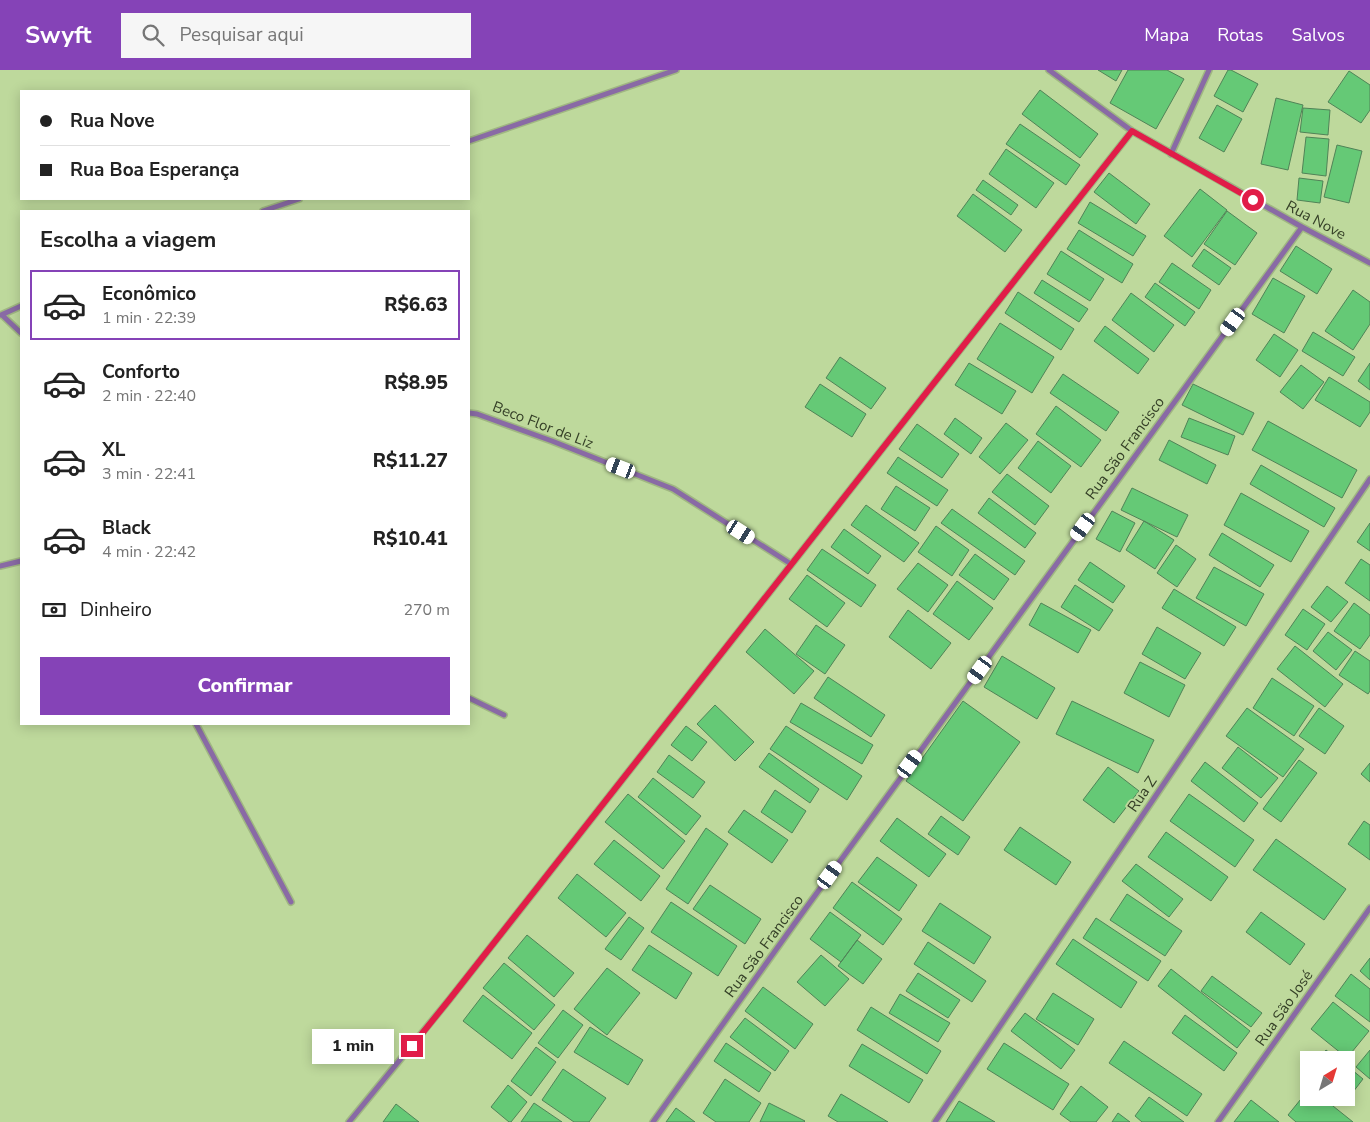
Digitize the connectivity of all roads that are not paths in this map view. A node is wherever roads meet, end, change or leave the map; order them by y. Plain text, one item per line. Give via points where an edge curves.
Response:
1 (676, 70) edge
2 (1049, 70) edge
3 (1209, 70) edge
4 (1132, 131) junction
5 (470, 141) edge
6 (1171, 154) junction
7 (296, 200) edge
8 (266, 210) edge
9 (1302, 227) junction
10 (1370, 263) edge
11 (20, 306) edge
12 (1, 316) edge
13 (20, 332) edge
14 (470, 413) edge
15 (1370, 479) edge
16 (20, 561) edge
17 (791, 564) junction
18 (0, 566) edge
19 (470, 698) edge
20 (504, 715) dead end
21 (197, 725) edge
22 (291, 902) dead end
23 (1370, 908) edge
24 (349, 1122) edge
25 (653, 1122) edge
26 (935, 1122) edge
27 (1218, 1122) edge

1 - 5 street
2 - 4 street, Rua Nove
3 - 6 street
4 - 6 street, Rua Nove
4 - 17 street
6 - 9 street, Rua Nove
7 - 8 street
9 - 10 street, Rua Nove
9 - 25 street, Rua São Francisco
11 - 12 street
12 - 13 street
14 - 17 street, Beco Flor de Liz via 552,440 674,489
15 - 26 street, Rua Z
16 - 18 street
17 - 24 street via 449,1000
19 - 20 street
21 - 22 street
23 - 27 street, Rua São José

